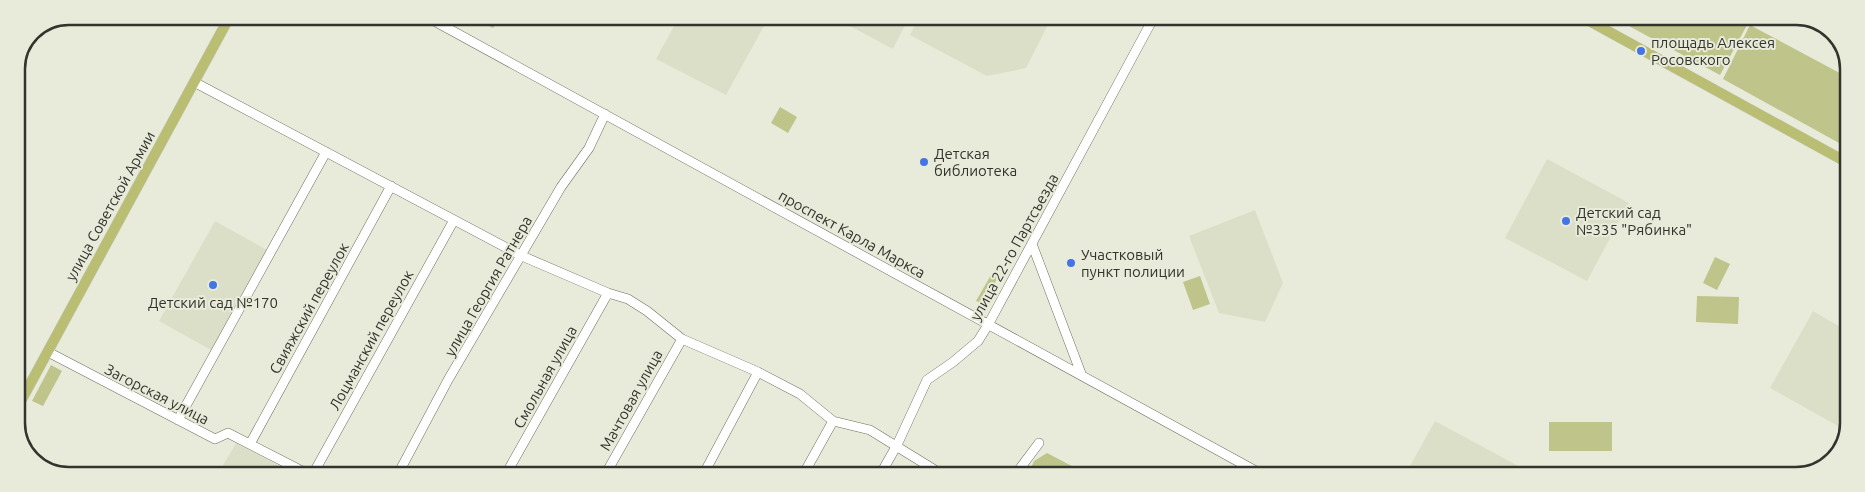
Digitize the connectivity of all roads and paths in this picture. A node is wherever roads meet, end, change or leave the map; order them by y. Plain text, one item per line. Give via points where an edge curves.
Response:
1 (225, 25) edge
2 (442, 25) edge
3 (1150, 25) edge
4 (1597, 25) edge
5 (194, 82) junction
6 (605, 114) junction
7 (326, 152) junction
8 (1840, 159) edge
9 (391, 186) junction
10 (454, 220) junction
11 (1032, 244) junction
12 (522, 256) junction
13 (608, 293) junction
14 (988, 324) junction
15 (682, 339) junction
16 (48, 352) junction
17 (758, 372) junction
18 (1082, 376) junction
19 (25, 394) edge
20 (178, 420) junction
21 (833, 421) junction
22 (1039, 443) dead end
23 (250, 444) junction
24 (897, 445) junction
25 (294, 467) edge
26 (317, 467) edge
27 (402, 467) edge
28 (510, 467) edge
29 (609, 467) edge
30 (707, 467) edge
31 (807, 467) edge
32 (885, 467) edge
33 (931, 467) edge
34 (1021, 467) edge
35 (1249, 467) edge

1 - 5 main road, улица Советской Армии
2 - 6 street, проспект Карла Маркса
3 - 11 street, улица 22-го Партсъезда
4 - 8 main road
5 - 7 street
5 - 16 main road, улица Советской Армии
6 - 12 street, улица Георгия Ратнера
6 - 14 street, проспект Карла Маркса
7 - 9 street
7 - 20 street
9 - 10 street
9 - 23 street, Свияжский переулок
10 - 12 street
10 - 26 street, Лоцманский переулок
11 - 14 street, улица 22-го Партсъезда
11 - 18 street
12 - 13 street
12 - 27 street, улица Георгия Ратнера via 448,380
13 - 15 street via 628,299
13 - 28 street, Смольная улица
14 - 18 street, проспект Карла Маркса
14 - 24 street, улица 22-го Партсъезда via 978,341 927,380
15 - 17 street
15 - 29 street, Мачтовая улица
16 - 19 main road, улица Советской Армии
16 - 20 street, Загорская улица
17 - 21 street via 800,394
17 - 30 street
18 - 35 street, проспект Карла Маркса
20 - 23 street, Загорская улица via 215,439 228,433
21 - 24 street via 870,430
21 - 31 street
22 - 34 street
23 - 25 street, Загорская улица
24 - 32 street, улица 22-го Партсъезда
24 - 33 street

